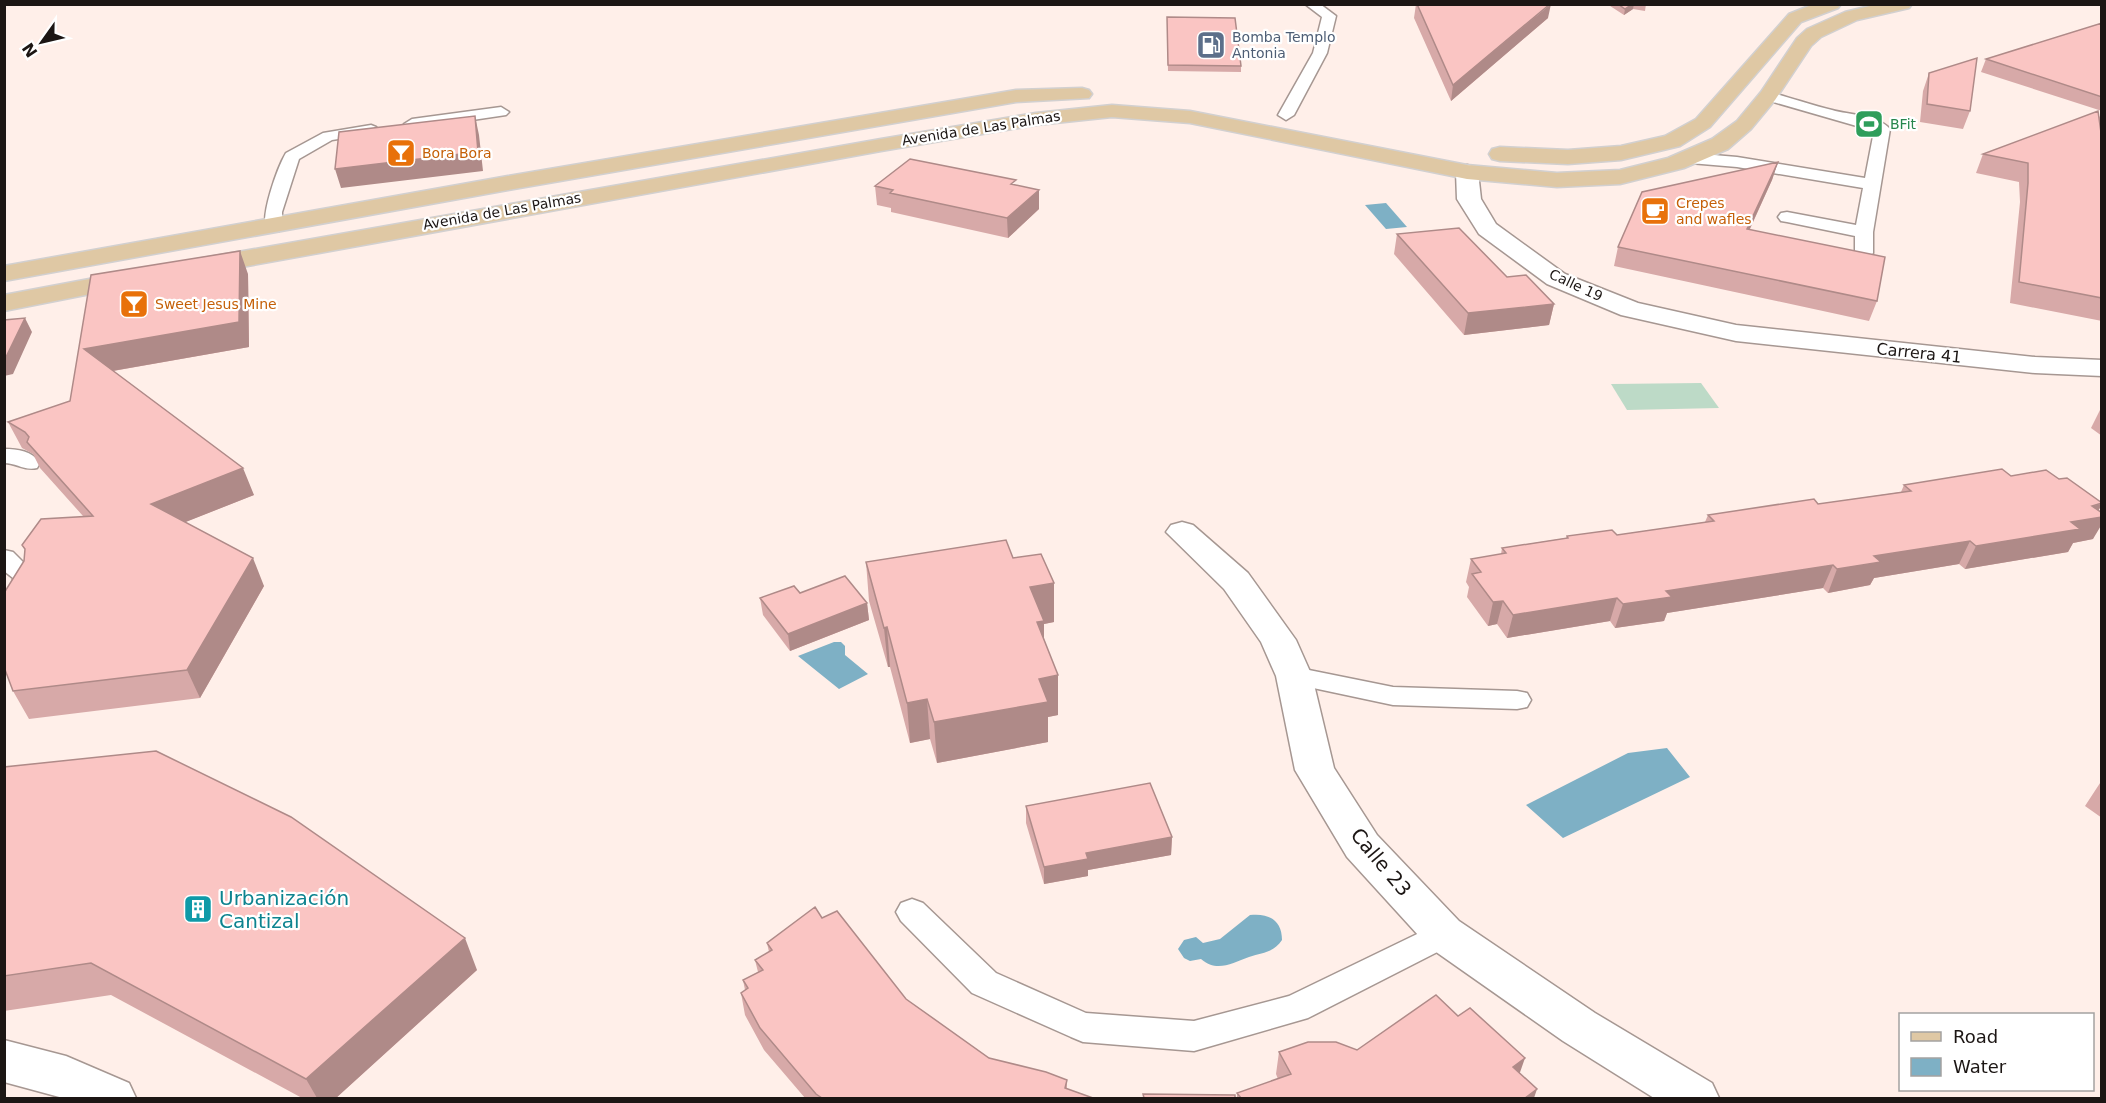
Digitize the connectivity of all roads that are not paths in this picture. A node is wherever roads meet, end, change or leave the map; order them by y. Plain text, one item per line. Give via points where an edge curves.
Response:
1 (1311, 4) edge
2 (1832, 4) edge
3 (1903, 4) edge
4 (1768, 96) junction
5 (501, 112) dead end
6 (1286, 116) junction
7 (1398, 137) dead end
8 (1690, 159) junction
9 (1472, 161) junction
10 (1872, 184) junction
11 (1787, 217) dead end
12 (273, 228) junction
13 (1864, 232) junction
14 (1864, 253) edge
15 (4, 274) edge
16 (4, 303) edge
17 (1736, 333) joint
18 (2102, 368) edge
19 (4, 456) edge
20 (29, 463) edge
21 (1182, 532) dead end
22 (4, 557) edge
23 (4, 622) edge
24 (1294, 676) junction
25 (1517, 700) dead end
26 (912, 912) dead end
27 (1444, 934) junction
28 (4, 1061) edge
29 (112, 1098) edge
30 (1695, 1098) edge

1 - 6 lane via 1329,16 1320,54
2 - 9 main road, Avenida de Las Palmas via 1795,18 1703,123 1672,141 1621,153 1568,157 1499,154
3 - 4 main road, Avenida de Las Palmas via 1851,16 1814,33
4 - 8 main road, Avenida de Las Palmas via 1720,144
4 - 10 lane via 1882,129
5 - 12 lane via 328,136 292,156 273,212
6 - 7 main road, Avenida de Las Palmas
6 - 12 main road, Avenida de Las Palmas via 1173,97 1016,96 508,183
8 - 9 main road, Avenida de Las Palmas via 1620,177 1557,180
8 - 10 lane via 1737,162
9 - 16 main road, Avenida de Las Palmas via 1190,117 1141,112 1076,113 579,197
9 - 17 street, Calle 19 via 1469,199 1487,229 1556,279 1630,309
10 - 13 lane
11 - 13 lane
12 - 15 main road, Avenida de Las Palmas
13 - 14 lane
17 - 18 street, Carrera 41 via 2035,365
19 - 20 lane via 16,456
21 - 24 street, Calle 23 via 1236,580 1278,640
22 - 23 lane via 25,576 25,587
24 - 25 lane via 1393,696
24 - 27 street, Calle 23 via 1315,771 1362,846
26 - 27 lane via 984,983 1083,1027 1194,1036 1296,1008
27 - 30 street, Calle 23 via 1579,1028
28 - 29 street via 66,1077

